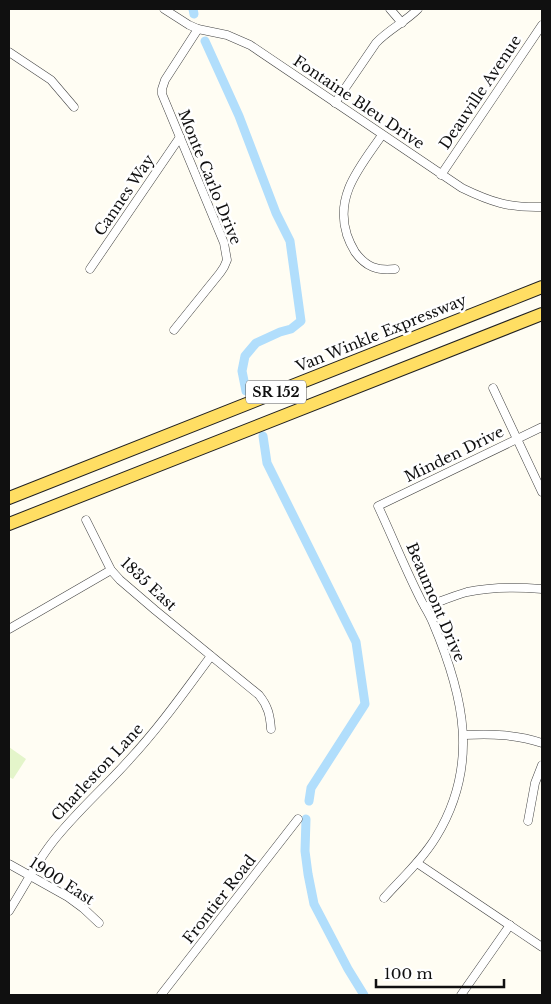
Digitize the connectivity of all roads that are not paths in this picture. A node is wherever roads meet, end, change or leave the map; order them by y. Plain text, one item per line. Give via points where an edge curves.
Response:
1 (164, 9) edge
2 (390, 9) edge
3 (418, 9) edge
4 (402, 23) junction
5 (542, 25) edge
6 (198, 28) junction
7 (9, 52) edge
8 (335, 103) junction
9 (74, 107) dead end
10 (382, 135) junction
11 (180, 136) junction
12 (441, 175) junction
13 (542, 207) edge
14 (90, 269) dead end
15 (395, 269) dead end
16 (542, 287) edge
17 (542, 314) edge
18 (174, 330) dead end
19 (493, 388) dead end
20 (542, 427) edge
21 (517, 439) junction
22 (542, 492) edge
23 (9, 498) edge
24 (378, 506) joint
25 (86, 520) dead end
26 (9, 524) edge
27 (112, 570) junction
28 (542, 589) edge
29 (425, 608) junction
30 (9, 629) edge
31 (211, 656) junction
32 (270, 729) dead end
33 (464, 735) junction
34 (542, 743) edge
35 (542, 765) edge
36 (298, 819) dead end
37 (528, 821) dead end
38 (417, 863) junction
39 (9, 864) edge
40 (30, 875) junction
41 (384, 898) dead end
42 (9, 911) edge
43 (99, 923) dead end
44 (510, 925) junction
45 (542, 947) edge
46 (161, 995) edge
47 (461, 995) edge

1 - 6 street, Fontaine Bleu Drive
2 - 4 street
3 - 4 street
4 - 8 street via 372,48
5 - 12 street, Deauville Avenue
6 - 8 street, Fontaine Bleu Drive via 239,39
6 - 11 street, Monte Carlo Drive via 162,89
7 - 9 street via 50,80
8 - 10 street, Fontaine Bleu Drive
10 - 12 street, Fontaine Bleu Drive
10 - 15 street via 350,182 343,216 349,240 363,261 373,268
11 - 14 street, Cannes Way
11 - 18 street, Monte Carlo Drive via 224,243 227,260 220,274
12 - 13 street, Fontaine Bleu Drive via 499,204 520,208
16 - 23 main road, Van Winkle Expressway / SR 152
17 - 26 main road, SR 152
19 - 21 street
20 - 21 street, Minden Drive
21 - 22 street
21 - 24 street, Minden Drive
24 - 29 street, Beaumont Drive
25 - 27 street, 1835 East
27 - 30 street
27 - 31 street, 1835 East via 142,600
28 - 29 street via 490,589 466,593
29 - 33 street, Beaumont Drive via 452,674
31 - 32 street, 1835 East via 260,695 270,716
31 - 40 street, Charleston Lane via 144,743 58,834
33 - 34 street via 510,735
33 - 38 street, Beaumont Drive via 453,801 436,837
35 - 37 street
36 - 46 street, Frontier Road
38 - 41 street, Beaumont Drive
38 - 44 street
39 - 40 street, 1900 East
40 - 42 street, Charleston Lane
40 - 43 street, 1900 East via 75,902
44 - 45 street
44 - 47 street

